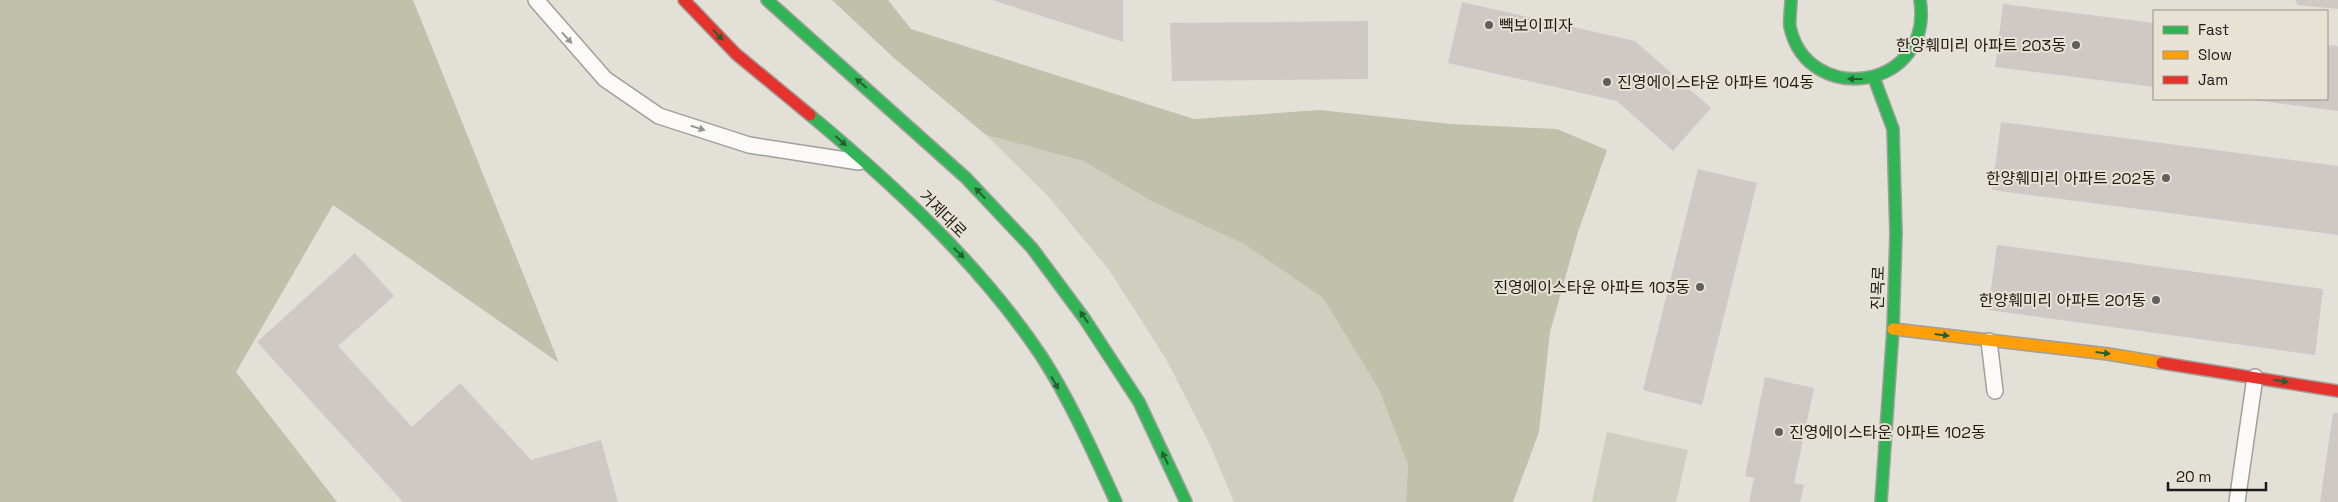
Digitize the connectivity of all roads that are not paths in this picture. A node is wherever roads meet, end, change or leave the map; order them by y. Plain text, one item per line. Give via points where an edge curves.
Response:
1 (536, 0) edge
2 (684, 0) edge
3 (767, 0) edge
4 (1791, 0) edge
5 (1920, 0) edge
6 (1874, 78) junction
7 (864, 163) junction
8 (1893, 329) junction
9 (1989, 341) junction
10 (2255, 377) junction
11 (1995, 391) dead end
12 (2338, 391) edge
13 (1116, 502) edge
14 (1186, 502) edge
15 (1881, 502) edge
16 (2237, 502) edge

1 -> 7 lane via 605,79 658,116 748,145
2 -> 7 street, 거제대로 via 736,54
14 -> 3 street via 1139,402 1084,318 1032,248 966,178
6 -> 4 street via 1846,79 1814,66 1800,51 1791,32 1788,11
5 - 6 street via 1919,33 1909,53 1894,69
6 - 8 street, 진목로 via 1893,129 1896,234
7 -> 13 street, 거제대로 via 982,276 1042,358 1092,449
8 -> 9 street
8 - 15 street, 진목로
9 -> 10 street via 2108,354
9 - 11 lane
10 -> 12 street
10 - 16 lane

